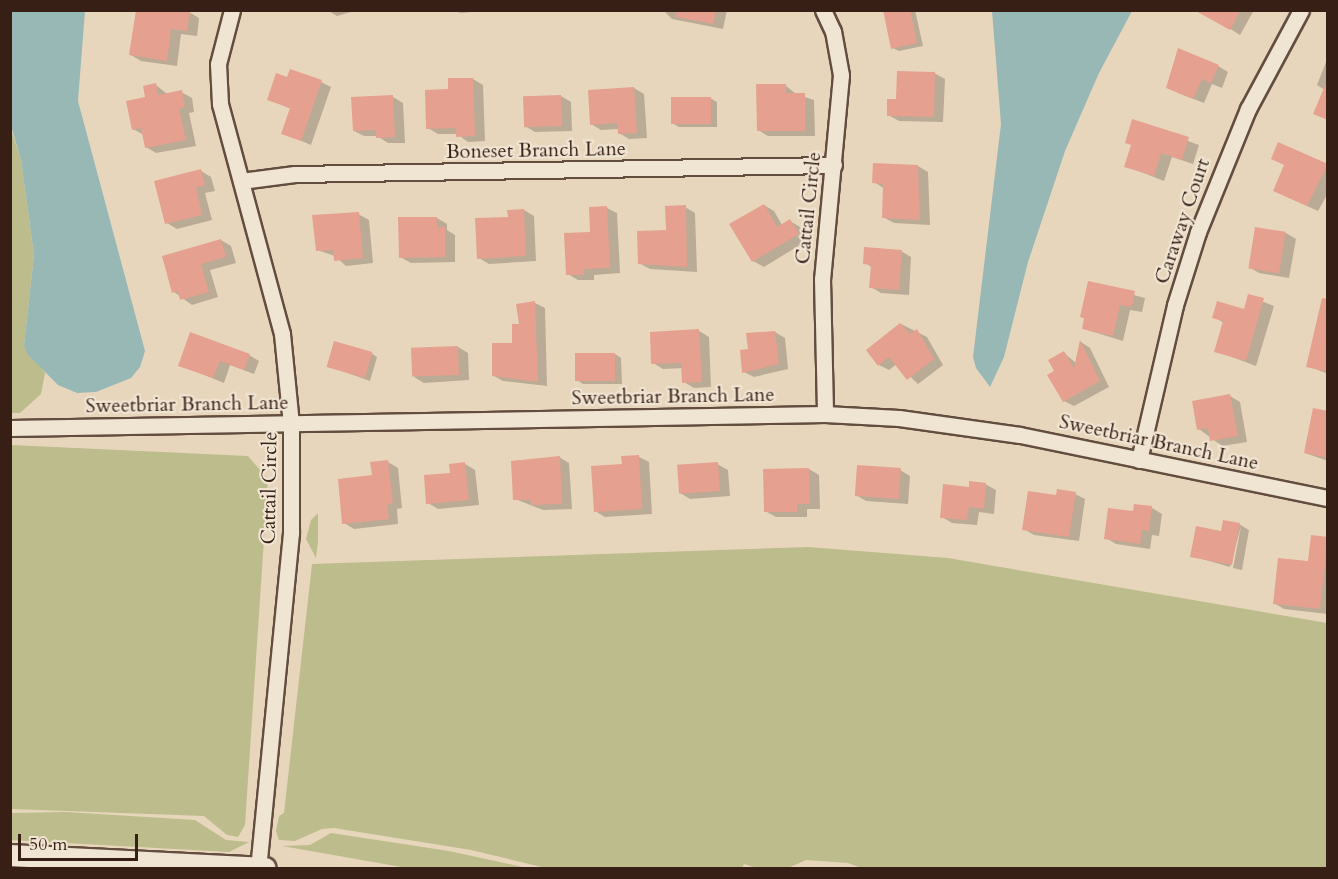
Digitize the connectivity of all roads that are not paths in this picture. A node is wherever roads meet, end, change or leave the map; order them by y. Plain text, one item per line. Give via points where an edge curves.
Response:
1 (232, 10) edge
2 (823, 10) edge
3 (1301, 10) edge
4 (834, 165) junction
5 (241, 181) junction
6 (825, 414) junction
7 (291, 424) junction
8 (10, 428) edge
9 (1139, 460) junction
10 (1328, 498) edge
11 (10, 855) edge
12 (262, 868) edge

1 - 5 street, Cattail Circle via 220,45 218,84
2 - 4 street, Cattail Circle via 833,31 840,65
3 - 9 street, Caraway Court via 1248,109 1198,232 1175,305
4 - 5 street, Boneset Branch Lane via 295,174
4 - 6 street, Cattail Circle via 822,279
5 - 7 street, Cattail Circle via 282,334
6 - 7 street, Sweetbriar Branch Lane
6 - 9 street, Sweetbriar Branch Lane via 960,424
7 - 8 street, Sweetbriar Branch Lane
7 - 12 street, Cattail Circle via 291,533
9 - 10 street, Sweetbriar Branch Lane
11 - 12 street

